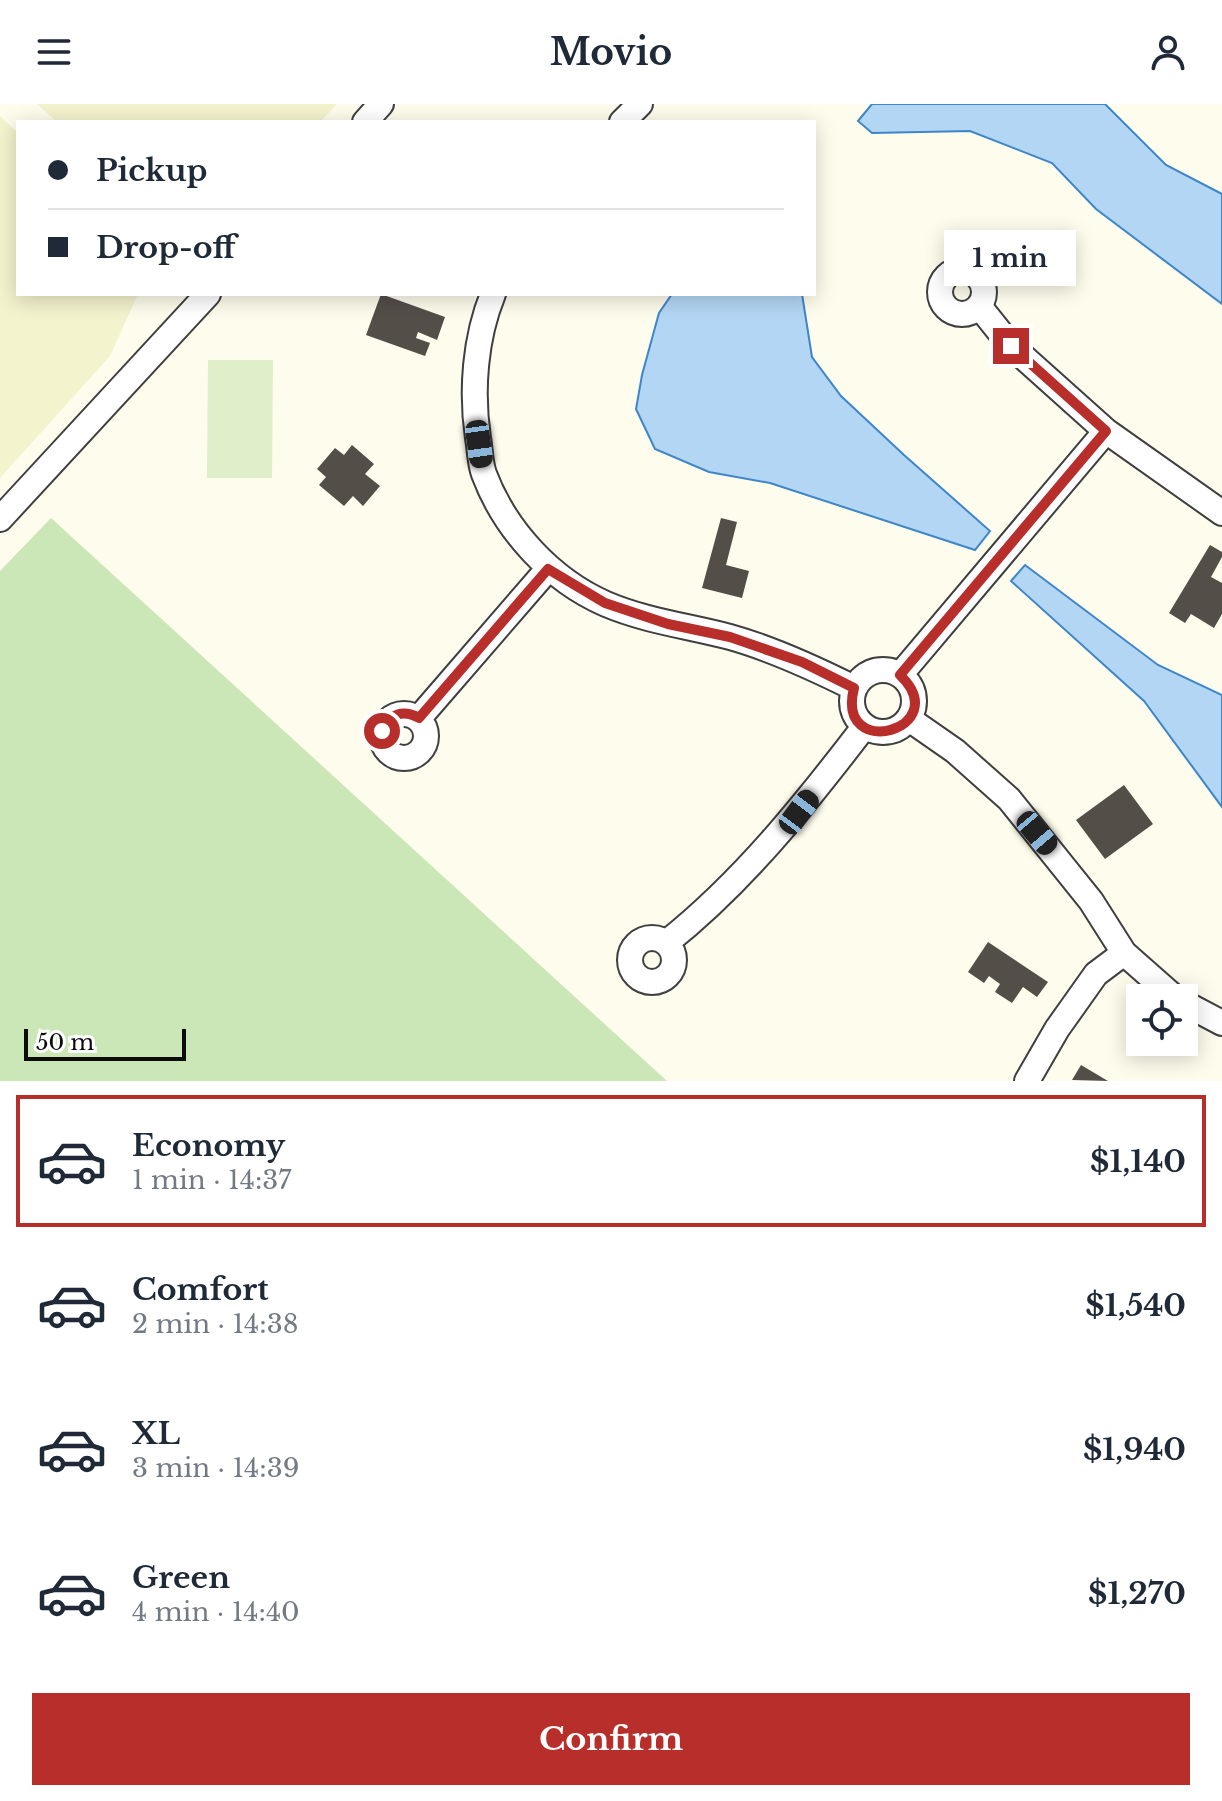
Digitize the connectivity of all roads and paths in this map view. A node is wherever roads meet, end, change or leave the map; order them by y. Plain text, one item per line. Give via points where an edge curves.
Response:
1 (381, 104) edge
2 (640, 104) edge
3 (367, 120) edge
4 (624, 120) edge
5 (206, 296) edge
6 (492, 296) edge
7 (979, 306) dead end
8 (1106, 431) junction
9 (1222, 513) edge
10 (0, 519) edge
11 (548, 569) junction
12 (900, 675) junction
13 (854, 688) junction
14 (419, 718) dead end
15 (909, 719) junction
16 (864, 727) junction
17 (666, 943) dead end
18 (1124, 953) junction
19 (1159, 984) edge
20 (1198, 1010) edge
21 (1222, 1023) edge
22 (1027, 1081) edge

1 - 3 street
2 - 4 street
5 - 10 street
6 - 11 street via 478,350 475,415 483,473 510,524
7 - 8 street via 1011,346
8 - 9 street
8 - 12 street
11 - 13 street via 605,603 745,642
11 - 14 street
12 - 13 street via 879,670
12 - 15 street via 913,691
13 - 16 street via 852,709
15 - 16 street via 893,731
15 - 18 street via 1009,799 1091,901
16 - 17 street via 799,812
18 - 19 street
18 - 22 street via 1096,974
20 - 21 street

